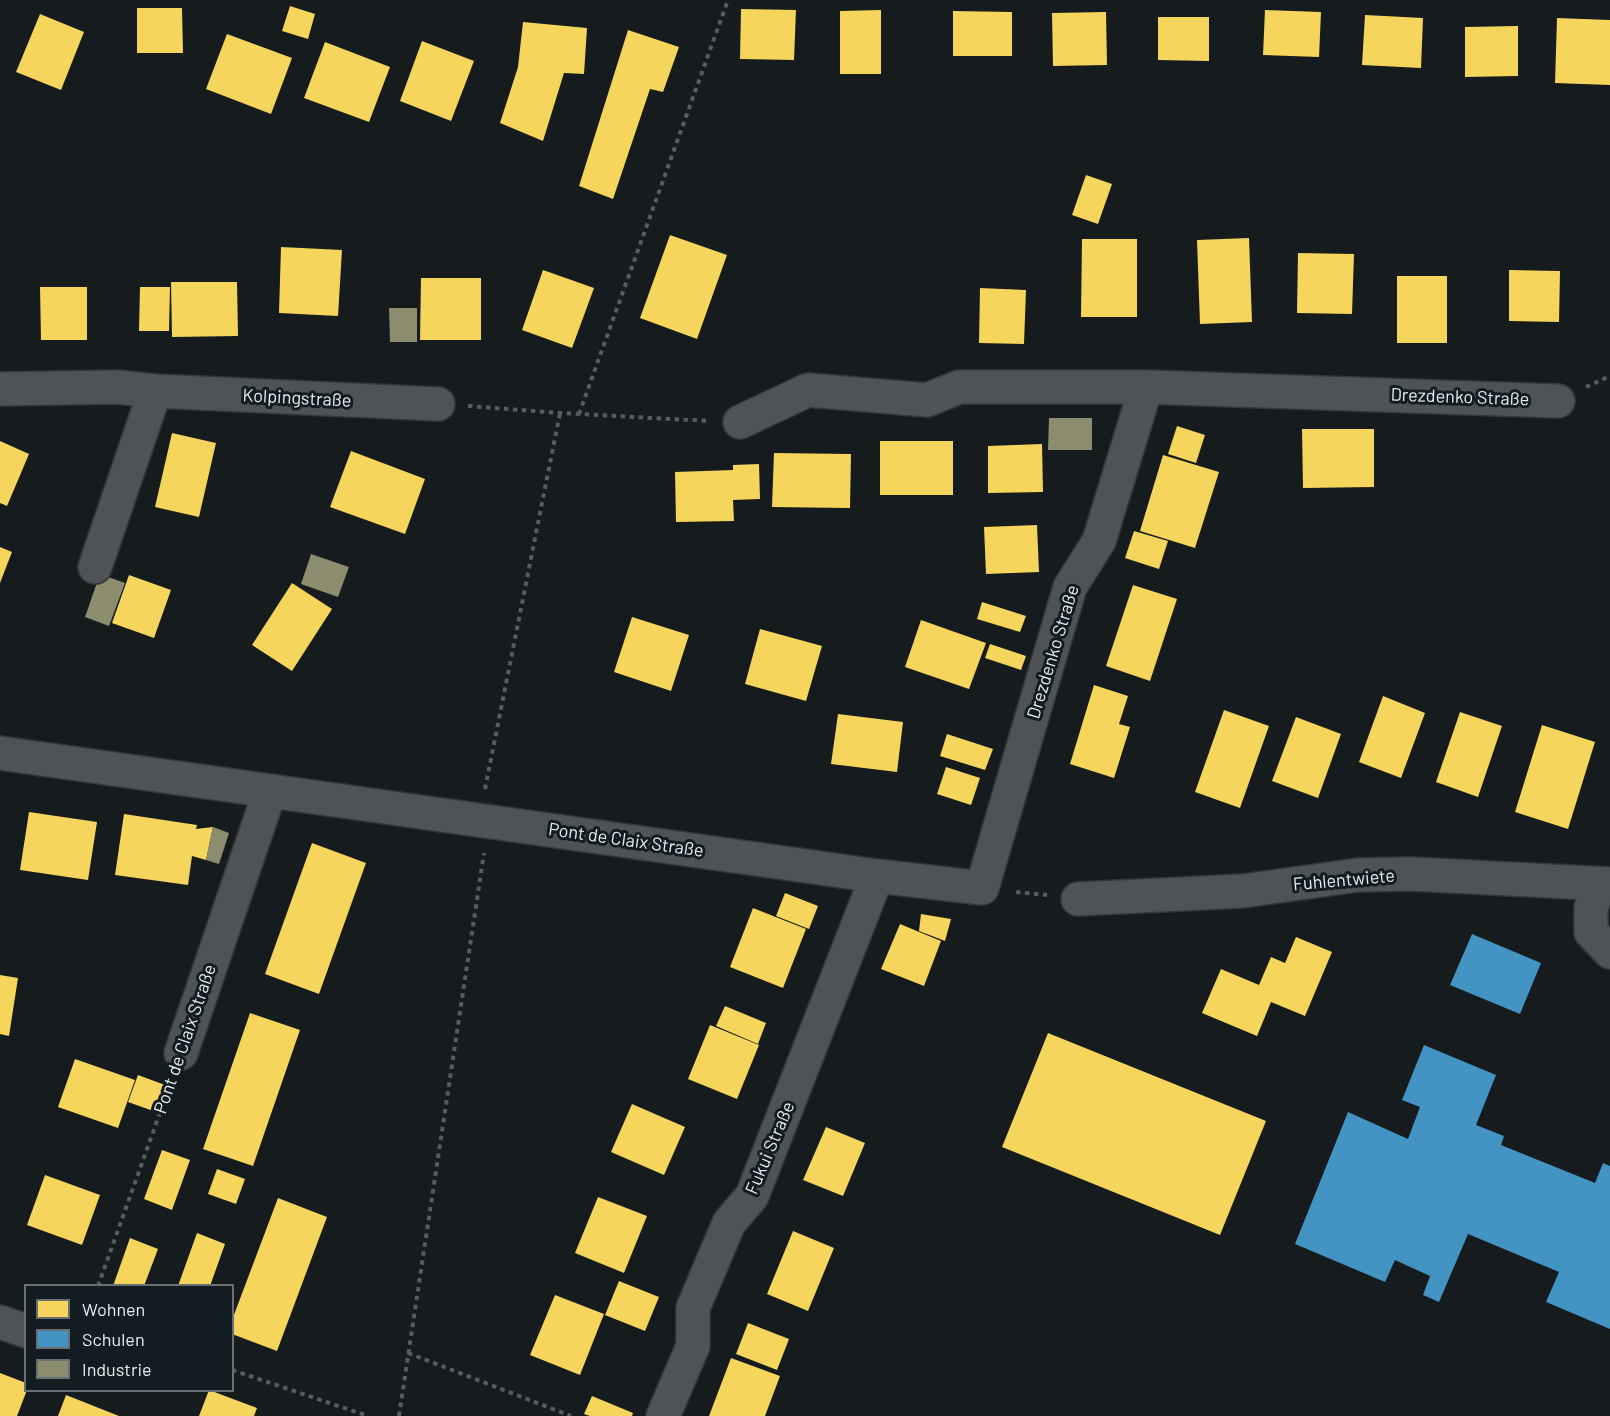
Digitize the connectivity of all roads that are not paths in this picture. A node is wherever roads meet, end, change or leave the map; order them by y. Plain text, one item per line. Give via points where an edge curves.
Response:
1 (1146, 387) junction
2 (0, 389) edge
3 (155, 391) junction
4 (1558, 401) dead end
5 (438, 404) road end
6 (740, 422) road end
7 (95, 567) dead end
8 (0, 753) edge
9 (270, 791) junction
10 (877, 876) junction
11 (1605, 884) edge
12 (982, 888) joint
13 (1078, 898) road end
14 (1610, 952) edge
15 (182, 1053) road end
16 (0, 1322) edge
17 (24, 1330) edge
18 (663, 1416) edge

1 - 4 street, Drezdenko Straße
1 - 6 street, Drezdenko Straße via 959,387 927,400 808,390
1 - 12 street, Drezdenko Straße via 1099,541 1070,587
2 - 3 street, Kolpingstraße via 117,387
3 - 5 street, Kolpingstraße
3 - 7 street
8 - 9 street, Pont de Claix Straße
9 - 10 street, Pont de Claix Straße
9 - 15 street, Pont de Claix Straße
10 - 12 street, Pont de Claix Straße
10 - 18 street, Fukui Straße via 752,1196 729,1223 693,1308 693,1346
11 - 13 street, Fuhlentwiete via 1358,875 1243,891
11 - 14 street via 1591,908 1591,932
16 - 17 street

